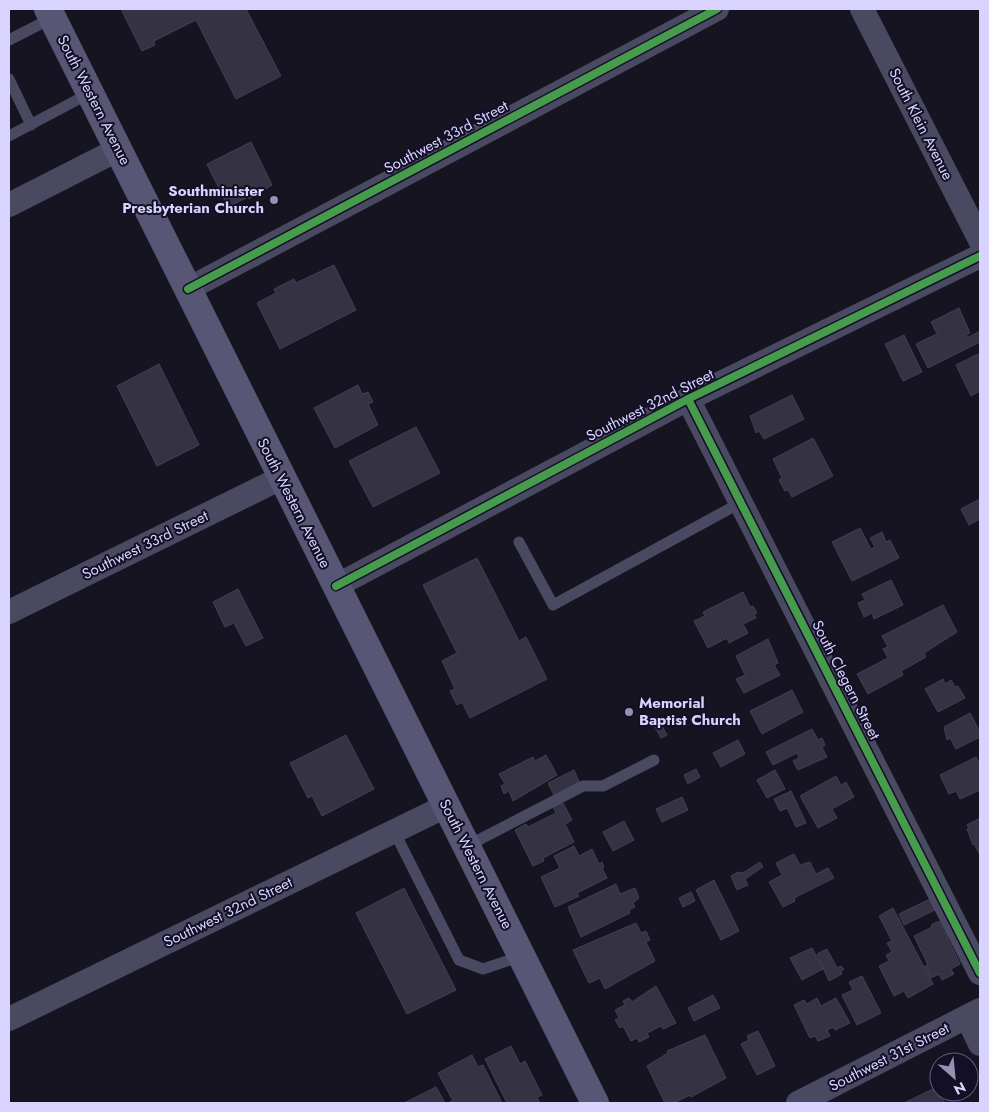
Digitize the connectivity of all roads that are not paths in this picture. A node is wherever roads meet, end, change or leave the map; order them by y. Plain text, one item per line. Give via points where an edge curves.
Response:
1 (717, 9) edge
2 (862, 9) edge
3 (50, 13) edge
4 (9, 40) edge
5 (9, 79) edge
6 (90, 93) junction
7 (31, 125) junction
8 (9, 136) edge
9 (119, 149) junction
10 (9, 205) edge
11 (980, 240) edge
12 (980, 256) edge
13 (188, 289) junction
14 (688, 400) junction
15 (281, 478) junction
16 (740, 503) junction
17 (519, 542) dead end
18 (336, 586) junction
19 (9, 612) edge
20 (654, 760) dead end
21 (446, 806) junction
22 (394, 831) junction
23 (467, 846) junction
24 (522, 956) junction
25 (980, 974) edge
26 (974, 1014) edge
27 (9, 1019) edge
28 (980, 1044) edge
29 (595, 1103) edge
30 (801, 1103) edge

1 - 13 street, Southwest 33rd Street
2 - 11 street, South Klein Avenue
3 - 4 lane
3 - 6 main road, South Western Avenue
5 - 7 lane
6 - 7 lane
6 - 9 main road, South Western Avenue
7 - 8 lane
9 - 10 street
9 - 13 main road, South Western Avenue
12 - 14 street, Southwest 32nd Street
13 - 15 main road, South Western Avenue
14 - 16 street, South Clegern Street
14 - 18 street, Southwest 32nd Street
15 - 18 main road, South Western Avenue
15 - 19 street, Southwest 33rd Street
16 - 17 lane via 553,605
16 - 25 street, South Clegern Street
18 - 21 main road, South Western Avenue
20 - 23 lane via 602,786 583,786
21 - 22 street, Southwest 32nd Street
21 - 23 main road, South Western Avenue
22 - 24 lane via 459,960 483,969
22 - 27 street, Southwest 32nd Street
23 - 24 main road, South Western Avenue
24 - 29 main road, South Western Avenue
26 - 28 street
26 - 30 street, Southwest 31st Street

